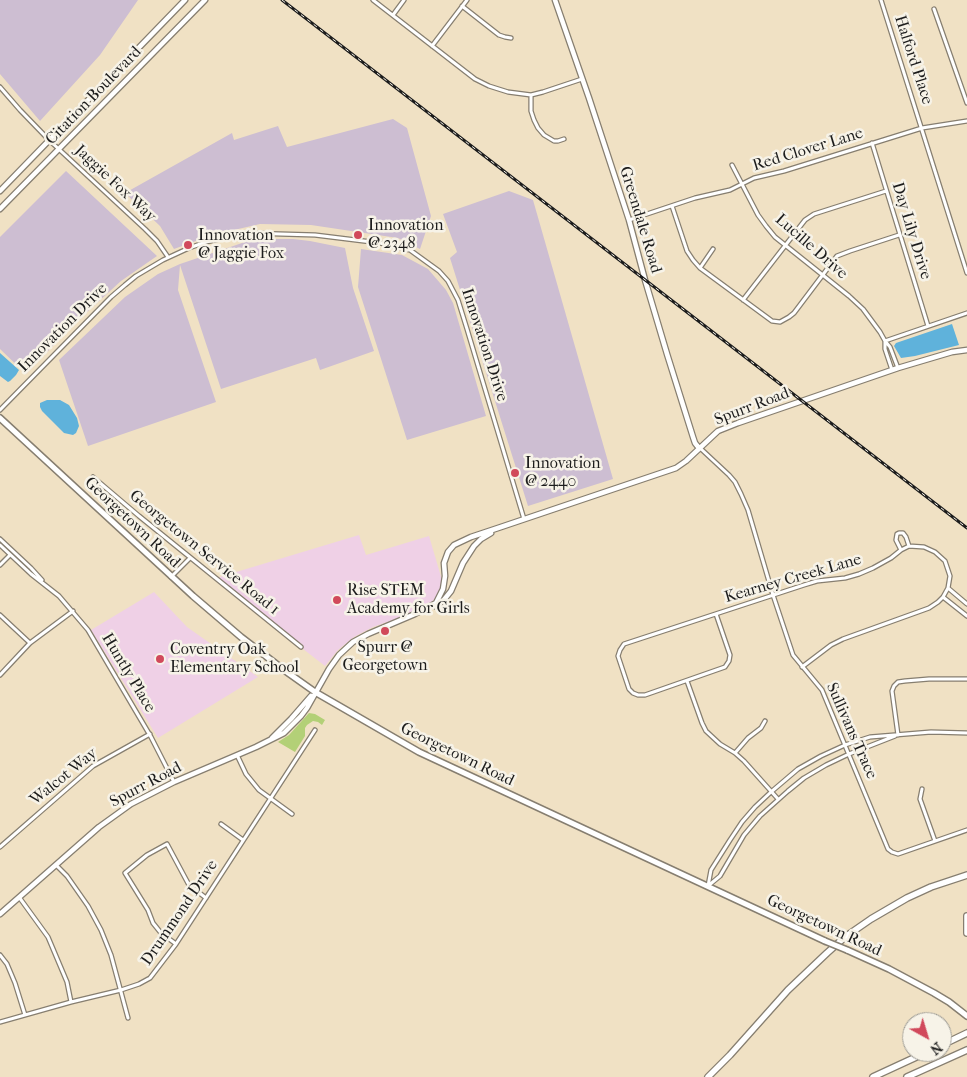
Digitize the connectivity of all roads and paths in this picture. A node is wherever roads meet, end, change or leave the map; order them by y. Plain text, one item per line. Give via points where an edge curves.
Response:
1 (186, 0) edge
2 (205, 0) edge
3 (373, 0) edge
4 (404, 0) edge
5 (467, 0) edge
6 (555, 0) edge
7 (881, 0) edge
8 (462, 6) junction
9 (934, 9) dead end
10 (392, 15) junction
11 (511, 38) dead end
12 (432, 46) junction
13 (582, 79) junction
14 (0, 87) edge
15 (530, 94) junction
16 (967, 103) edge
17 (967, 121) edge
18 (922, 128) junction
19 (564, 139) dead end
20 (49, 140) junction
21 (872, 144) junction
22 (59, 149) junction
23 (732, 166) dead end
24 (742, 184) junction
25 (0, 191) edge
26 (886, 191) junction
27 (672, 206) junction
28 (0, 209) edge
29 (630, 220) junction
30 (900, 235) junction
31 (785, 245) junction
32 (713, 249) dead end
33 (168, 258) junction
34 (700, 268) junction
35 (967, 273) edge
36 (823, 275) junction
37 (743, 300) junction
38 (967, 314) edge
39 (928, 326) junction
40 (885, 341) junction
41 (967, 350) edge
42 (895, 369) junction
43 (0, 410) edge
44 (0, 418) edge
45 (699, 448) junction
46 (92, 477) dead end
47 (524, 519) junction
48 (501, 527) junction
49 (0, 539) edge
50 (0, 545) edge
51 (909, 546) junction
52 (901, 550) junction
53 (12, 553) junction
54 (190, 558) junction
55 (0, 565) edge
56 (171, 577) junction
57 (948, 588) junction
58 (774, 595) junction
59 (943, 597) junction
60 (967, 604) edge
61 (73, 612) junction
62 (416, 614) junction
63 (716, 614) junction
64 (0, 615) edge
65 (967, 616) edge
66 (30, 643) junction
67 (301, 647) dead end
68 (802, 667) junction
69 (0, 675) edge
70 (967, 679) edge
71 (687, 681) junction
72 (315, 692) junction
73 (765, 721) dead end
74 (315, 730) dead end
75 (967, 733) edge
76 (150, 734) junction
77 (898, 735) junction
78 (845, 745) junction
79 (735, 753) junction
80 (848, 754) junction
81 (237, 755) junction
82 (174, 782) junction
83 (922, 789) dead end
84 (771, 792) junction
85 (271, 799) junction
86 (778, 799) junction
87 (292, 814) dead end
88 (221, 824) dead end
89 (967, 830) edge
90 (735, 832) junction
91 (742, 838) junction
92 (243, 840) junction
93 (935, 841) junction
94 (0, 848) edge
95 (56, 865) junction
96 (967, 875) edge
97 (708, 886) junction
98 (19, 898) junction
99 (206, 898) junction
100 (0, 914) edge
101 (967, 916) edge
102 (967, 934) edge
103 (176, 944) junction
104 (0, 955) edge
105 (121, 990) junction
106 (71, 1002) junction
107 (25, 1015) junction
108 (967, 1016) edge
109 (128, 1018) dead end
110 (0, 1022) edge
111 (967, 1033) edge
112 (952, 1040) edge
113 (967, 1050) edge
114 (905, 1062) edge
115 (708, 1077) edge
116 (872, 1077) edge
117 (907, 1077) edge

1 - 20 street, Citation Boulevard
2 - 22 street, Citation Boulevard
3 - 10 street
4 - 10 street
5 - 8 street
6 - 13 street, Greendale Road
7 - 18 street, Halford Place
8 - 11 street via 499,35
8 - 12 street
9 - 16 street
10 - 12 street
12 - 15 street via 474,79 508,92
13 - 15 street
13 - 29 street, Greendale Road
14 - 20 street, Jaggie Fox Way
15 - 19 street via 531,111 538,128 554,140
17 - 18 street, Red Clover Lane
18 - 21 street, Red Clover Lane
18 - 35 street, Halford Place
20 - 22 street, Jaggie Fox Way
20 - 25 street, Citation Boulevard
21 - 24 street, Red Clover Lane
21 - 26 street, Day Lily Drive
22 - 28 street, Citation Boulevard
22 - 33 street, Jaggie Fox Way via 146,229
23 - 24 street, Lucille Drive
24 - 27 street, Red Clover Lane
24 - 31 street, Lucille Drive via 758,215
26 - 30 street, Day Lily Drive
26 - 31 street via 814,214
27 - 29 street, Red Clover Lane
27 - 34 street via 687,251
29 - 45 street, Greendale Road via 692,437
30 - 36 street via 837,256
30 - 39 street, Day Lily Drive
31 - 36 street, Lucille Drive
31 - 37 street
32 - 34 street
33 - 43 street, Innovation Drive via 136,276 111,297
33 - 47 street, Innovation Drive via 206,242 246,233 315,235 410,250 439,271 458,300
34 - 37 street
36 - 37 street via 794,313 780,322 772,321
36 - 40 street, Lucille Drive via 863,309
38 - 39 street
39 - 40 street
40 - 42 street, Lucille Drive via 890,347
41 - 42 street, Spurr Road
42 - 45 street, Spurr Road via 727,426
44 - 56 main road, Georgetown Road
45 - 47 street, Spurr Road via 676,468
45 - 58 street, Sullivans Trace via 735,482 748,510
46 - 54 street, Georgetown Service Road 1
47 - 48 street, Spurr Road
48 - 62 street, Spurr Road via 474,546 443,601
48 - 62 street, Spurr Road via 454,545 444,563 440,597 436,603
49 - 53 street, Huntly Place
50 - 53 street, Huntly Place
51 - 52 street, Kearney Creek Lane
51 - 52 street via 903,533 896,534
51 - 57 street via 924,547 944,561 950,576
52 - 58 street, Kearney Creek Lane via 859,574 817,581
53 - 55 street
53 - 61 street, Huntly Place
54 - 56 street
54 - 67 street, Georgetown Service Road 1
56 - 72 main road, Georgetown Road via 241,637
57 - 59 street
57 - 60 street
58 - 63 street, Kearney Creek Lane
58 - 68 street, Sullivans Trace via 793,656
59 - 65 street
59 - 68 street via 929,608 843,639
61 - 66 street
61 - 76 street, Huntly Place via 88,630
62 - 72 street, Spurr Road via 353,642 339,655
63 - 71 street, Kearney Creek Lane via 730,654 728,665
63 - 71 street, Kearney Creek Lane via 624,644 620,650 618,656 633,693 644,695
64 - 66 street
66 - 69 street
68 - 78 street, Sullivans Trace via 822,690
70 - 77 street via 898,682 892,691
71 - 79 street via 706,731
72 - 81 street, Spurr Road via 271,739
72 - 97 main road, Georgetown Road via 419,752
73 - 79 street
74 - 85 street, Drummond Drive
75 - 77 street
76 - 82 street, Huntly Place
76 - 94 street, Walcot Way via 93,766
77 - 78 street via 870,737
77 - 80 street
78 - 80 street, Sullivans Trace
78 - 84 street via 798,769
79 - 84 street
80 - 86 street via 804,778
80 - 93 street, Sullivans Trace via 888,849 898,854
81 - 82 street, Spurr Road
81 - 85 street via 251,782
82 - 95 street, Spurr Road via 131,804
83 - 93 street via 920,799
84 - 86 street
84 - 90 street
85 - 87 street
85 - 92 street, Drummond Drive
86 - 91 street
88 - 92 street
89 - 93 street, Sullivans Trace
90 - 91 street
90 - 97 street via 711,870
91 - 97 street via 720,876
92 - 99 street, Drummond Drive
95 - 98 street, Spurr Road
95 - 105 street via 88,906 101,930
96 - 115 highway via 907,898 846,937 788,990
97 - 108 main road, Georgetown Road, bridge via 889,969 934,992
98 - 100 street, Spurr Road
98 - 106 street via 48,937 67,982
99 - 103 street, Drummond Drive
99 - 103 street via 189,885 168,844 147,855 125,873 153,923
101 - 102 highway
103 - 105 street, Drummond Drive via 150,978
104 - 107 street via 15,983
105 - 106 street, Drummond Drive
105 - 109 street
106 - 107 street, Drummond Drive
107 - 110 street, Drummond Drive
111 - 112 highway
113 - 117 highway
114 - 116 highway

